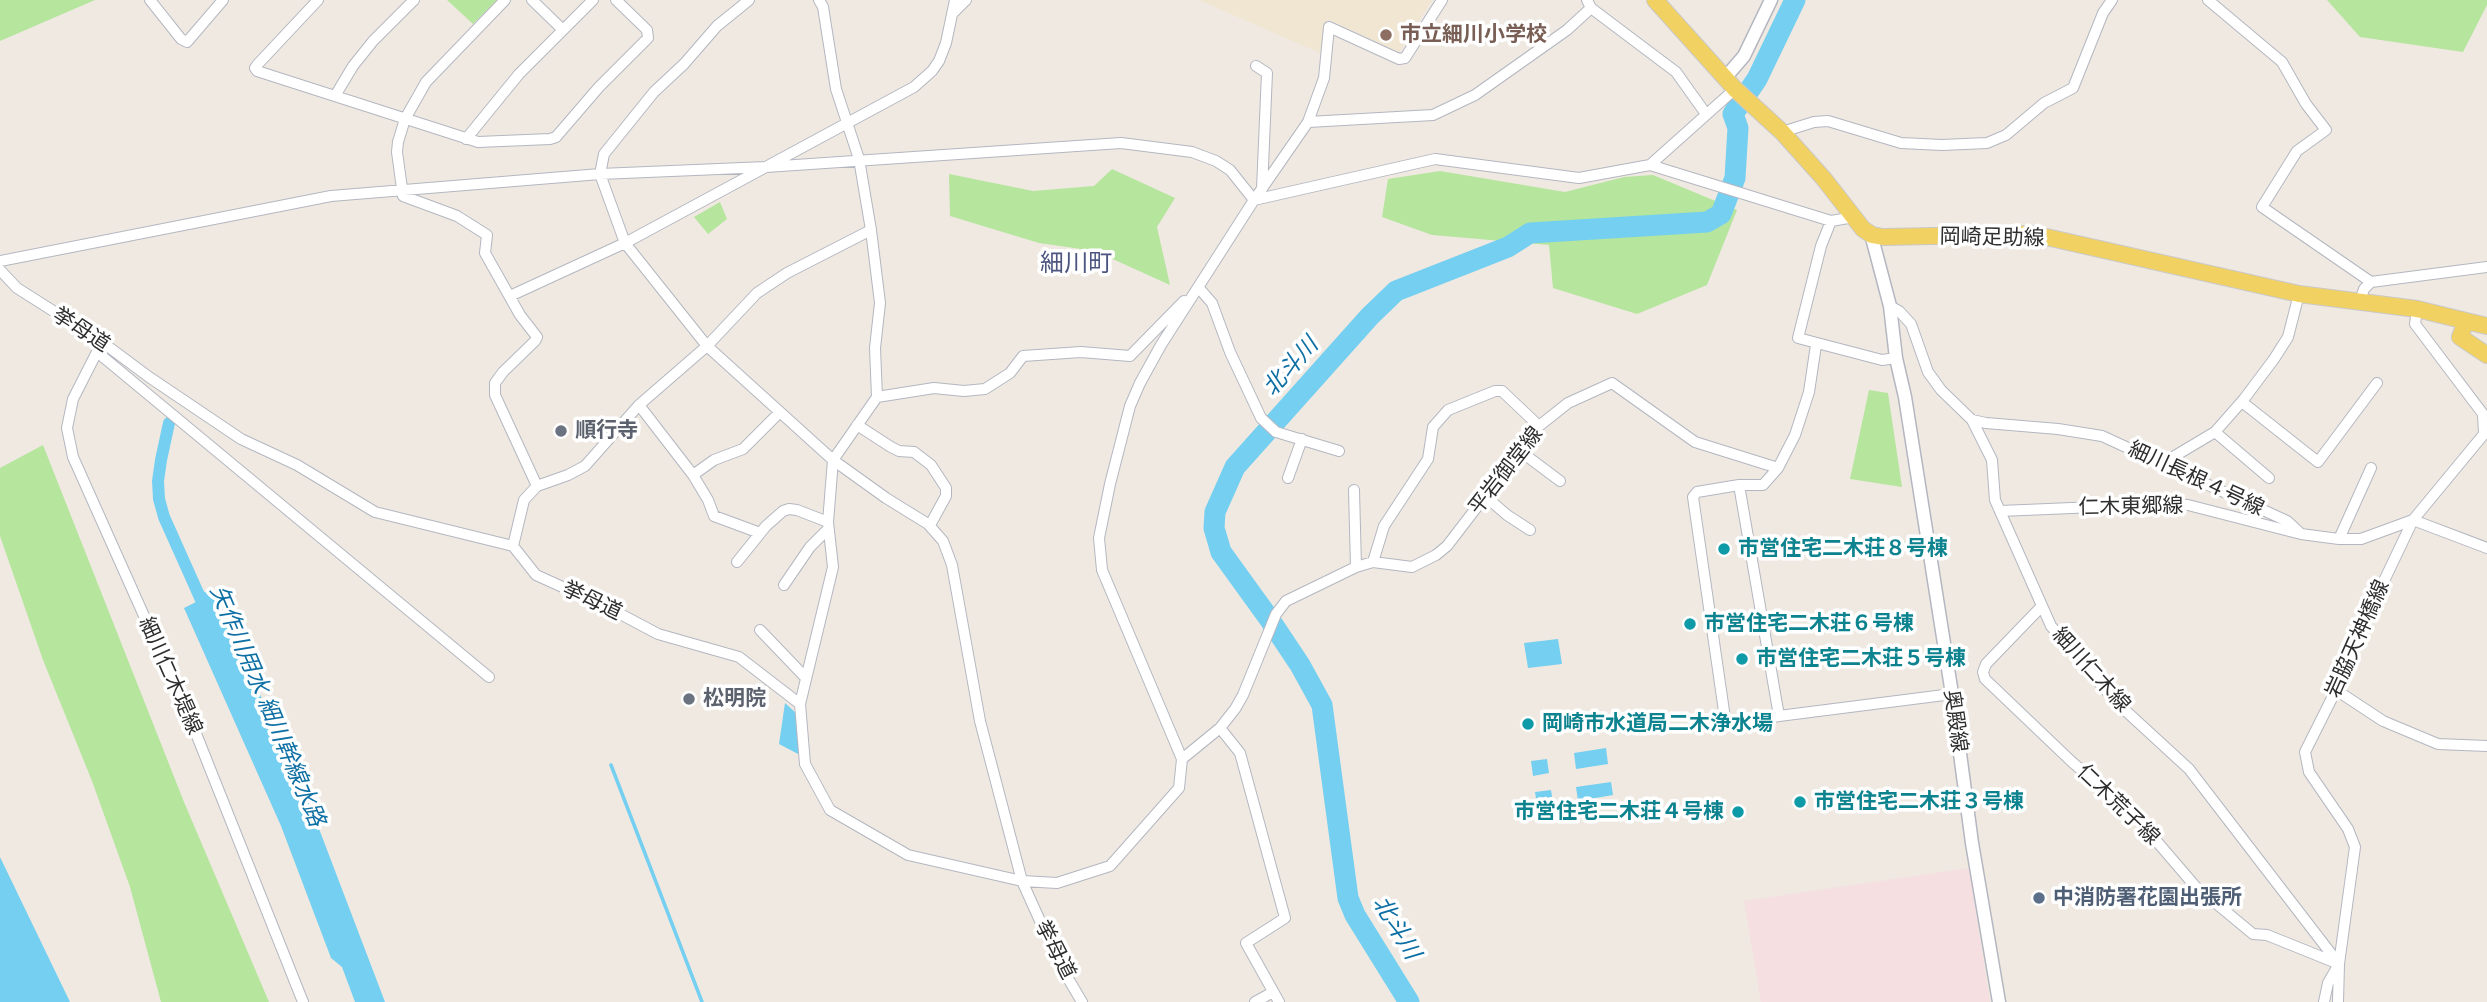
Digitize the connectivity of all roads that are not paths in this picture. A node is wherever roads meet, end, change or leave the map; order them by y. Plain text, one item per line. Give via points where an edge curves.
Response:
1 (149, 0) edge
2 (223, 0) edge
3 (318, 0) edge
4 (414, 0) edge
5 (505, 0) edge
6 (532, 0) edge
7 (593, 0) edge
8 (616, 0) edge
9 (749, 0) edge
10 (818, 0) edge
11 (955, 0) edge
12 (966, 0) edge
13 (1442, 0) edge
14 (1655, 0) edge
15 (1771, 0) edge
16 (2112, 0) edge
17 (2208, 0) edge
18 (1589, 4) edge
19 (954, 12) junction
20 (562, 29) junction
21 (1256, 66) dead end
22 (1737, 90) junction
23 (335, 96) junction
24 (1706, 114) junction
25 (405, 119) junction
26 (1308, 122) junction
27 (846, 124) junction
28 (1782, 132) junction
29 (466, 139) junction
30 (859, 159) junction
31 (1650, 165) junction
32 (766, 167) junction
33 (600, 174) junction
34 (403, 189) junction
35 (1262, 189) junction
36 (1254, 200) junction
37 (1854, 217) junction
38 (1831, 220) junction
39 (871, 230) junction
40 (1871, 234) junction
41 (625, 243) junction
42 (0, 261) edge
43 (2487, 267) edge
44 (0, 270) edge
45 (2371, 282) junction
46 (1199, 286) junction
47 (2299, 294) junction
48 (510, 296) junction
49 (2360, 301) junction
50 (1890, 306) junction
51 (2417, 309) junction
52 (2466, 321) junction
53 (2487, 326) edge
54 (102, 342) junction
55 (1816, 345) junction
56 (707, 346) junction
57 (97, 352) junction
58 (2487, 355) edge
59 (1896, 358) junction
60 (2377, 383) dead end
61 (877, 397) junction
62 (2242, 402) junction
63 (639, 405) junction
64 (780, 412) junction
65 (1972, 419) junction
66 (857, 425) junction
67 (1539, 426) junction
68 (2215, 432) junction
69 (1302, 439) junction
70 (1339, 451) dead end
71 (1520, 451) junction
72 (833, 460) junction
73 (2163, 463) junction
74 (1778, 468) junction
75 (2371, 468) dead end
76 (693, 475) junction
77 (1288, 478) dead end
78 (2269, 478) dead end
79 (1560, 481) dead end
80 (1739, 485) junction
81 (537, 486) junction
82 (1354, 490) dead end
83 (1485, 496) junction
84 (2000, 511) junction
85 (2413, 520) junction
86 (828, 525) junction
87 (930, 525) junction
88 (1530, 530) dead end
89 (760, 533) junction
90 (2301, 534) junction
91 (2340, 539) junction
92 (513, 545) junction
93 (2487, 548) edge
94 (737, 562) dead end
95 (1373, 562) junction
96 (1356, 567) junction
97 (784, 585) dead end
98 (2041, 607) junction
99 (760, 630) dead end
100 (489, 677) dead end
101 (806, 678) junction
102 (2336, 690) junction
103 (1952, 694) junction
104 (800, 704) junction
105 (1779, 716) junction
106 (1220, 728) junction
107 (2487, 746) edge
108 (1182, 759) junction
109 (1021, 881) junction
110 (2339, 964) junction
111 (1273, 992) junction
112 (303, 1002) edge
113 (1082, 1002) edge
114 (1255, 1002) edge
115 (1279, 1002) edge
116 (1999, 1002) edge
117 (2323, 1002) edge
118 (2338, 1002) edge

1 - 2 street via 187,42
3 - 23 street via 255,68
4 - 23 street via 366,49
5 - 25 street via 426,82
6 - 20 street
7 - 20 street
8 - 29 street via 647,30 648,38 556,137
9 - 33 street via 717,26 654,92 604,154
10 - 27 street
11 - 19 street
12 - 19 street
13 - 26 street via 1405,58 1329,27 1324,78
14 - 22 main road
15 - 22 street via 1744,56
16 - 28 street via 2073,88 1987,143 1901,143 1828,121
17 - 45 street via 2282,62 2326,130 2297,151 2262,207
18 - 24 street via 1676,72
18 - 26 street via 1567,30 1475,95 1433,116
19 - 27 street via 932,71 914,87
20 - 29 street
21 - 35 street via 1267,73
22 - 24 street
22 - 28 main road
23 - 25 street
24 - 31 street
25 - 29 street
25 - 34 street via 397,147
26 - 35 street
27 - 30 street
27 - 32 street
28 - 37 main road
30 - 32 street
30 - 36 street via 1138,145 1192,152 1216,161 1230,170
30 - 39 street
31 - 36 street via 1578,178 1435,159
31 - 38 street
32 - 33 street
32 - 41 street
33 - 34 street
33 - 41 street
34 - 42 street via 317,198
34 - 48 street via 403,196 457,216 487,235 485,253
35 - 36 street
36 - 46 street
37 - 38 street
37 - 40 main road
38 - 55 street via 1798,335
39 - 56 street via 757,293
39 - 61 street via 880,303 875,348
40 - 47 main road, 岡崎足助線 via 2032,234
40 - 50 street, 奥殿線
41 - 48 street
41 - 56 street
43 - 45 street
44 - 54 street, 挙母道 via 17,288
45 - 49 street
46 - 61 street via 1130,356 1081,352 1023,356 1010,373 985,390 934,388
46 - 69 street via 1212,303 1261,418 1276,432
46 - 108 street via 1161,345 1130,406 1099,538 1102,570
47 - 49 main road, 岡崎足助線
47 - 62 street via 2288,337
48 - 81 street via 537,337 495,383 495,395
49 - 51 main road, 岡崎足助線
50 - 59 street, 奥殿線
50 - 65 street, 細川仁木線 via 1911,324 1928,372 1941,390
51 - 52 main road, 岡崎足助線
51 - 85 street, 岩脇天神橋線 via 2415,324 2483,414 2484,434
52 - 53 main road, 岡崎足助線
52 - 58 main road via 2460,337
54 - 57 street, 細川仁木堤線
54 - 92 street, 挙母道 via 241,439 297,465 375,512
55 - 59 street via 1882,360
55 - 74 street via 1809,392
56 - 63 street
56 - 64 street
57 - 100 street
57 - 112 street, 細川仁木堤線 via 73,399 67,428 73,457 191,721
59 - 103 street, 奥殿線
60 - 62 street via 2318,462
61 - 66 street
62 - 68 street
63 - 76 street
63 - 81 street via 586,466
64 - 72 street
64 - 76 street via 743,449 714,460
65 - 73 street, 細川長根４号線 via 2093,433
65 - 84 street, 細川仁木線 via 1992,460
66 - 72 street
66 - 87 street via 931,465 946,496
67 - 71 street, 平岩御堂線
67 - 74 street, 平岩御堂線 via 1567,402 1612,383 1695,442
67 - 95 street via 1502,391 1448,410 1433,427 1428,459 1384,526
68 - 73 street
68 - 78 street
69 - 70 street
69 - 77 street
71 - 79 street
71 - 83 street, 平岩御堂線
72 - 86 street
72 - 87 street
73 - 90 street, 細川長根４号線 via 2287,521
74 - 80 street via 1763,485
75 - 91 street
76 - 89 street via 714,516
80 - 105 street
80 - 105 street via 1697,492 1693,497 1726,718 1733,724
81 - 92 street via 524,500
82 - 96 street
83 - 88 street
83 - 95 street, 平岩御堂線 via 1436,555 1412,567
84 - 90 street, 仁木東郷線 via 2188,505
84 - 98 street, 細川仁木線
85 - 91 street, 細川長根４号線 via 2361,539
85 - 93 street
85 - 102 street, 岩脇天神橋線
86 - 89 street via 789,509
86 - 97 street
86 - 101 street via 833,567
87 - 109 street, 挙母道 via 943,541 952,565 980,721
89 - 94 street
90 - 91 street, 細川長根４号線
92 - 104 street, 挙母道 via 536,575 658,634 739,657
95 - 96 street, 平岩御堂線
96 - 106 street, 平岩御堂線 via 1286,601 1266,635 1243,695
98 - 110 street, 細川仁木線 via 2051,626 2115,701 2189,769
98 - 110 street, 仁木荒子線 via 1986,664 1985,679 2135,816 2196,886 2253,934 2267,935
99 - 101 street
101 - 104 street
102 - 107 street via 2383,721 2438,744
102 - 110 street, 岩脇天神橋線 via 2305,752 2309,772 2355,847
103 - 105 street
103 - 116 street, 奥殿線
104 - 109 street via 805,764 830,810 908,855
106 - 108 street
106 - 111 street via 1240,753 1285,918 1247,943
108 - 109 street via 1179,788 1110,866 1058,883
109 - 113 street, 挙母道
110 - 117 street
110 - 118 street, 岩脇天神橋線
111 - 114 street
111 - 115 street

